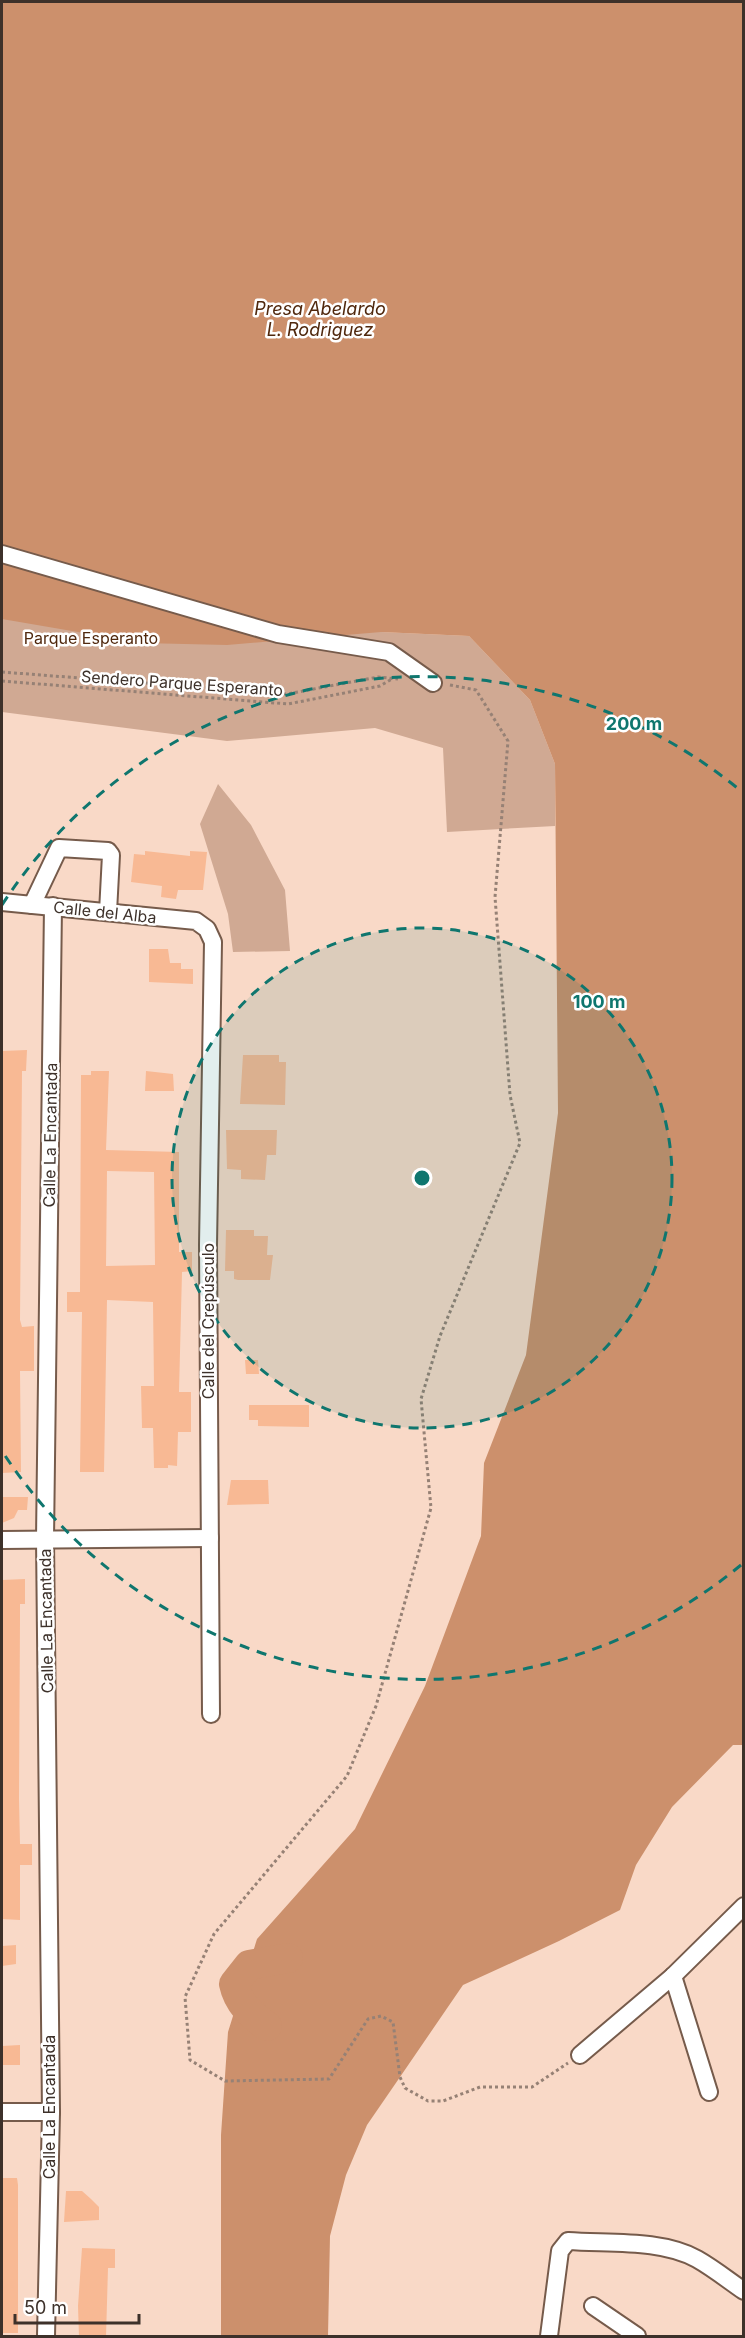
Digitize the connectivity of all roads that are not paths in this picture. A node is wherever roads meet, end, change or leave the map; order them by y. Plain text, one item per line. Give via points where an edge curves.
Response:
1 (2, 554) edge
2 (433, 683) road end
3 (2, 902) edge
4 (33, 905) junction
5 (53, 906) junction
6 (108, 912) junction
7 (207, 929) joint
8 (210, 1538) junction
9 (45, 1539) junction
10 (2, 1540) edge
11 (211, 1714) dead end
12 (744, 1906) edge
13 (673, 1976) junction
14 (579, 2055) road end
15 (709, 2092) dead end
16 (2, 2112) edge
17 (51, 2112) junction
18 (744, 2291) edge
19 (593, 2306) dead end
20 (46, 2337) edge
21 (549, 2337) edge
22 (637, 2337) edge

1 - 2 street via 278,634 389,652
3 - 4 street, Calle del Alba
4 - 5 street, Calle del Alba
4 - 6 street via 59,848 108,851
5 - 6 street, Calle del Alba
5 - 9 street, Calle La Encantada
6 - 7 street, Calle del Alba via 196,921
7 - 8 street, Calle del Crepúsculo via 213,942 208,1245
8 - 9 street
8 - 11 street, Calle del Crepúsculo
9 - 10 street
9 - 17 street, Calle La Encantada
12 - 13 street
13 - 14 street
13 - 15 street
16 - 17 street
17 - 20 street, Calle La Encantada
18 - 21 street via 697,2258 679,2252 568,2241 560,2251
19 - 22 street

